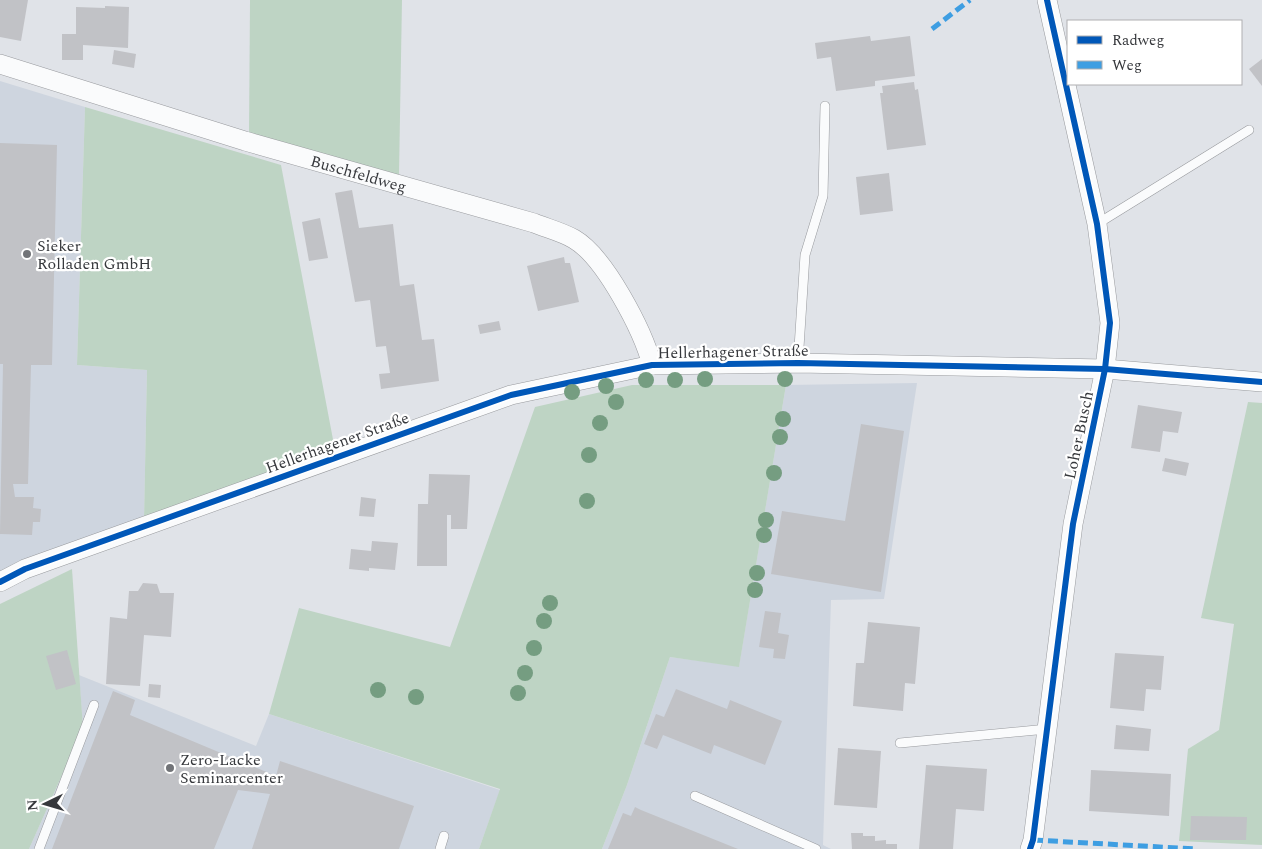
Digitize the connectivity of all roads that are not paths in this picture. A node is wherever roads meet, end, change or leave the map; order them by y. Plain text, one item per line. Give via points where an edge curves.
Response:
1 (1047, 0) edge
2 (0, 64) edge
3 (825, 106) dead end
4 (1249, 130) dead end
5 (1097, 224) junction
6 (798, 363) junction
7 (652, 365) junction
8 (1105, 369) junction
9 (1262, 382) edge
10 (0, 582) edge
11 (94, 705) dead end
12 (1048, 729) junction
13 (900, 743) dead end
14 (695, 796) dead end
15 (444, 836) dead end
16 (39, 849) edge
17 (440, 849) edge
18 (816, 849) edge
19 (1030, 849) edge

1 - 5 street, Loher Busch
2 - 7 street, Buschfeldweg via 245,141 534,223 574,239 612,281 646,344
3 - 6 lane via 823,196 805,255
4 - 5 lane
5 - 8 street, Loher Busch via 1110,323
6 - 7 street, Hellerhagener Straße
6 - 8 street, Hellerhagener Straße
7 - 10 street, Hellerhagener Straße via 511,395 25,569
8 - 9 street, Hellerhagener Straße
8 - 12 street, Loher Busch via 1073,524
11 - 16 lane
12 - 13 lane
12 - 19 street, Loher Busch
14 - 18 lane
15 - 17 lane

